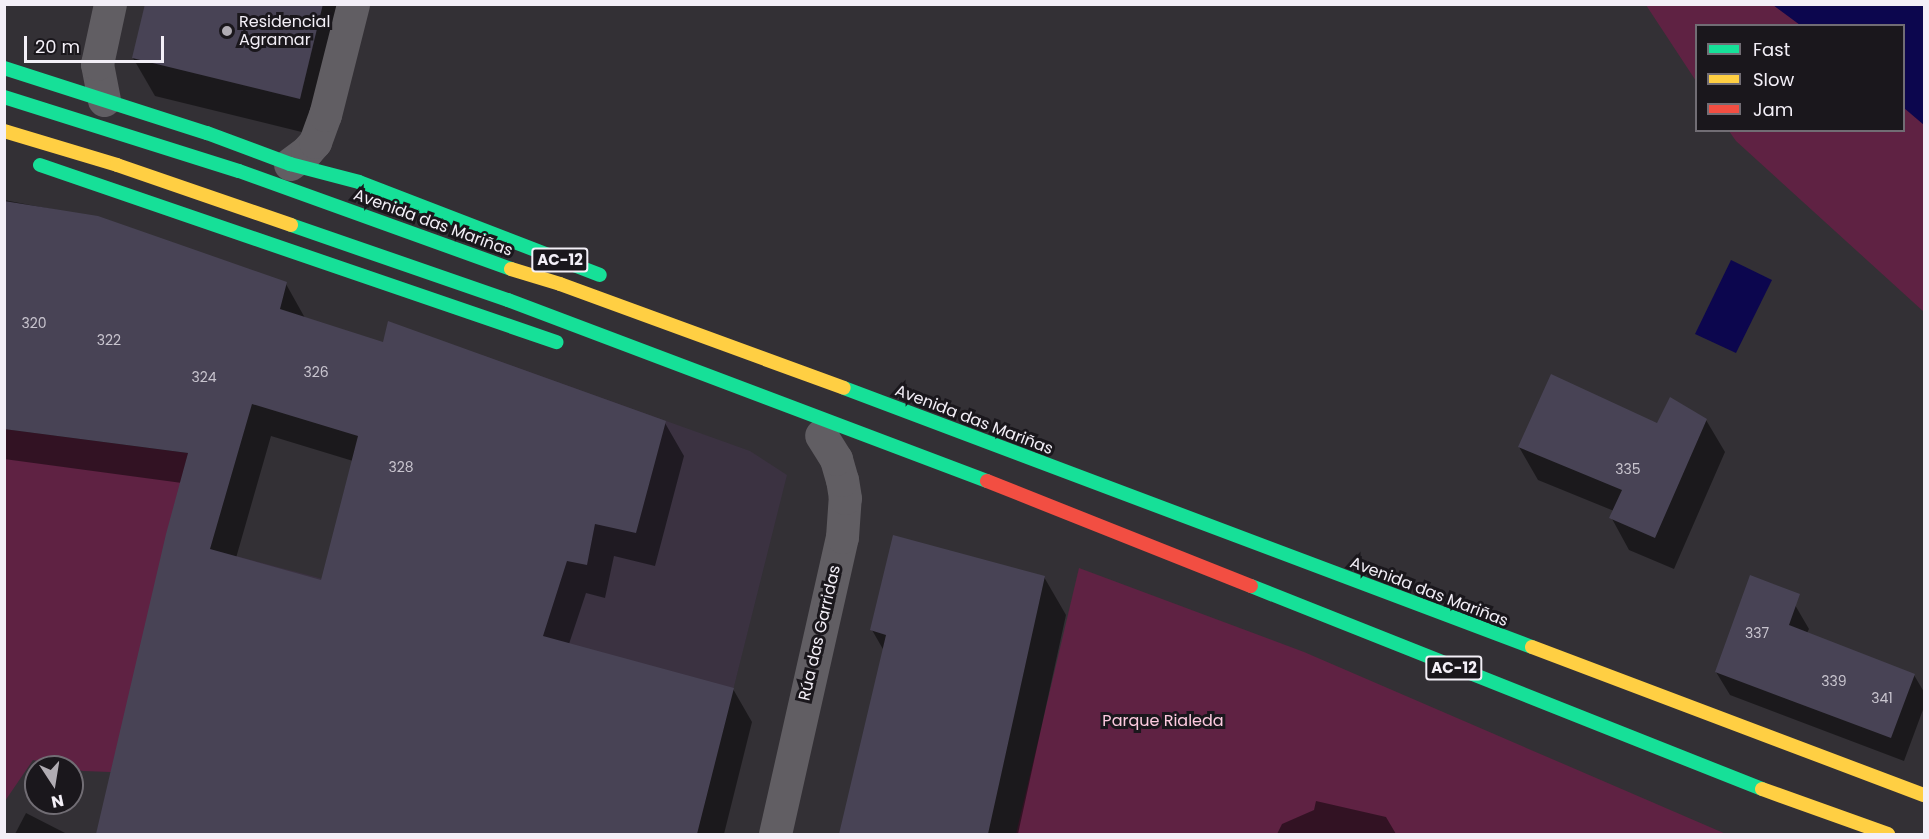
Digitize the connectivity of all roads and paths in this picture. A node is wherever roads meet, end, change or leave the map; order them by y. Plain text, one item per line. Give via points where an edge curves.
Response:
1 (110, 4) edge
2 (353, 4) edge
3 (4, 68) edge
4 (4, 97) edge
5 (104, 100) junction
6 (4, 131) edge
7 (22, 159) dead end
8 (290, 164) junction
9 (612, 280) dead end
10 (569, 347) dead end
11 (903, 394) dead end
12 (815, 433) joint
13 (1101, 487) junction
14 (1022, 496) junction
15 (1924, 795) edge
16 (775, 834) edge
17 (1888, 834) edge

1 - 5 street via 97,64
2 - 8 street via 315,142
3 - 5 highway, AC-12
4 - 13 highway, Avenida das Mariñas / AC-12 via 239,171 412,231 853,391
5 - 8 highway, AC-12
6 - 14 highway, AC-12 via 117,165 411,265
7 - 10 highway
8 - 9 highway, AC-12 via 359,182
11 - 13 highway, AC-12 via 987,430
12 - 14 highway, AC-12
12 - 16 street, Rúa das Garridas via 836,459 842,480 842,537
13 - 15 highway, Avenida das Mariñas / AC-12
14 - 17 highway, AC-12 via 1716,772

